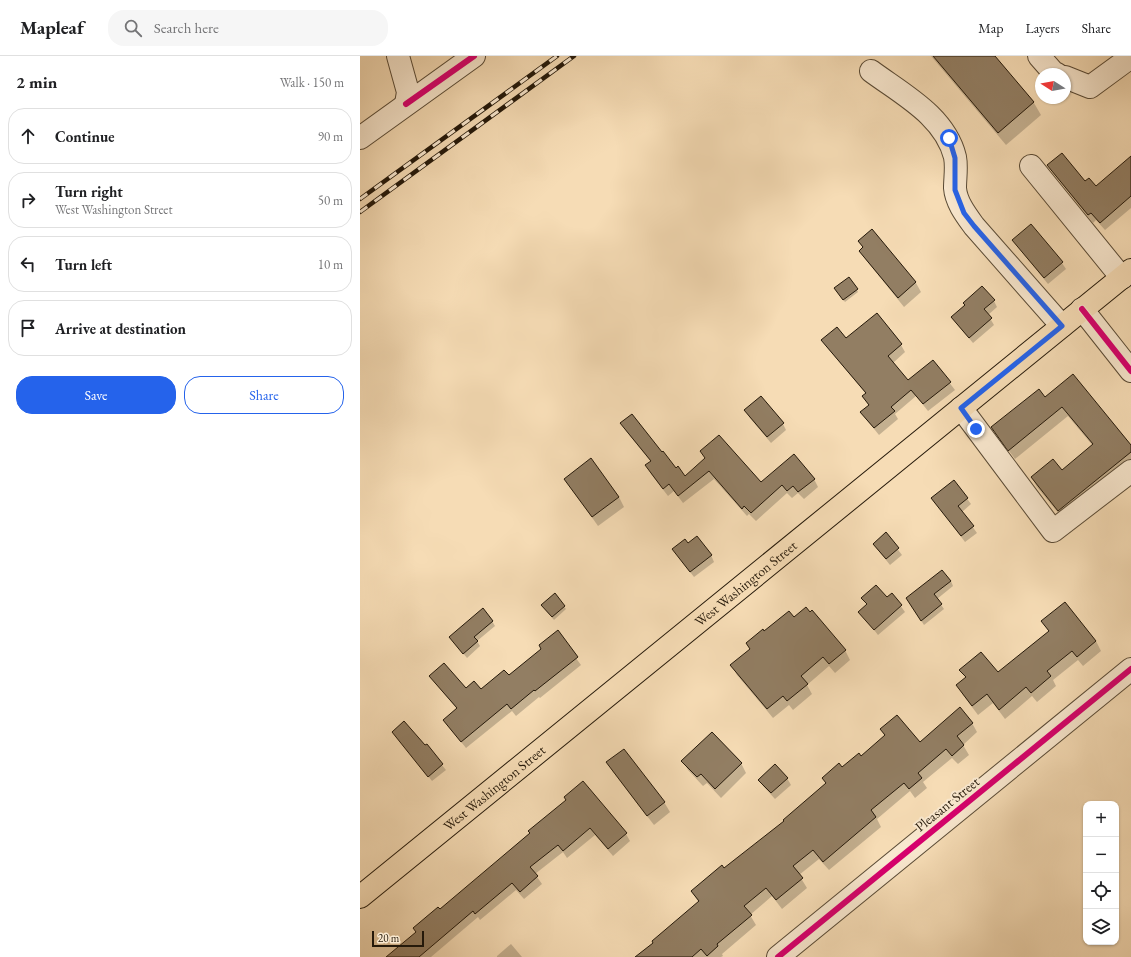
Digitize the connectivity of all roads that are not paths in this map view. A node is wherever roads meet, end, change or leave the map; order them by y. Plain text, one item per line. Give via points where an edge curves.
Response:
1 (398, 56) edge
2 (474, 56) edge
3 (1039, 56) edge
4 (1131, 57) edge
5 (1050, 68) edge
6 (871, 71) dead end
7 (1071, 80) edge
8 (406, 104) junction
9 (360, 138) edge
10 (1031, 166) dead end
11 (1126, 274) edge
12 (1082, 310) junction
13 (1062, 326) junction
14 (1131, 371) edge
15 (961, 408) junction
16 (1131, 471) edge
17 (1131, 669) edge
18 (362, 892) edge
19 (778, 957) edge

1 - 8 street via 408,92
2 - 8 street
3 - 5 street
4 - 7 street via 1090,88
6 - 13 street via 929,114 949,138 955,158 955,190 964,213
8 - 9 street
10 - 11 street
11 - 12 main road, West Washington Street
12 - 13 main road, West Washington Street
12 - 14 street
13 - 15 main road, West Washington Street
15 - 16 street via 1053,531
15 - 18 main road, West Washington Street
17 - 19 street, Pleasant Street

